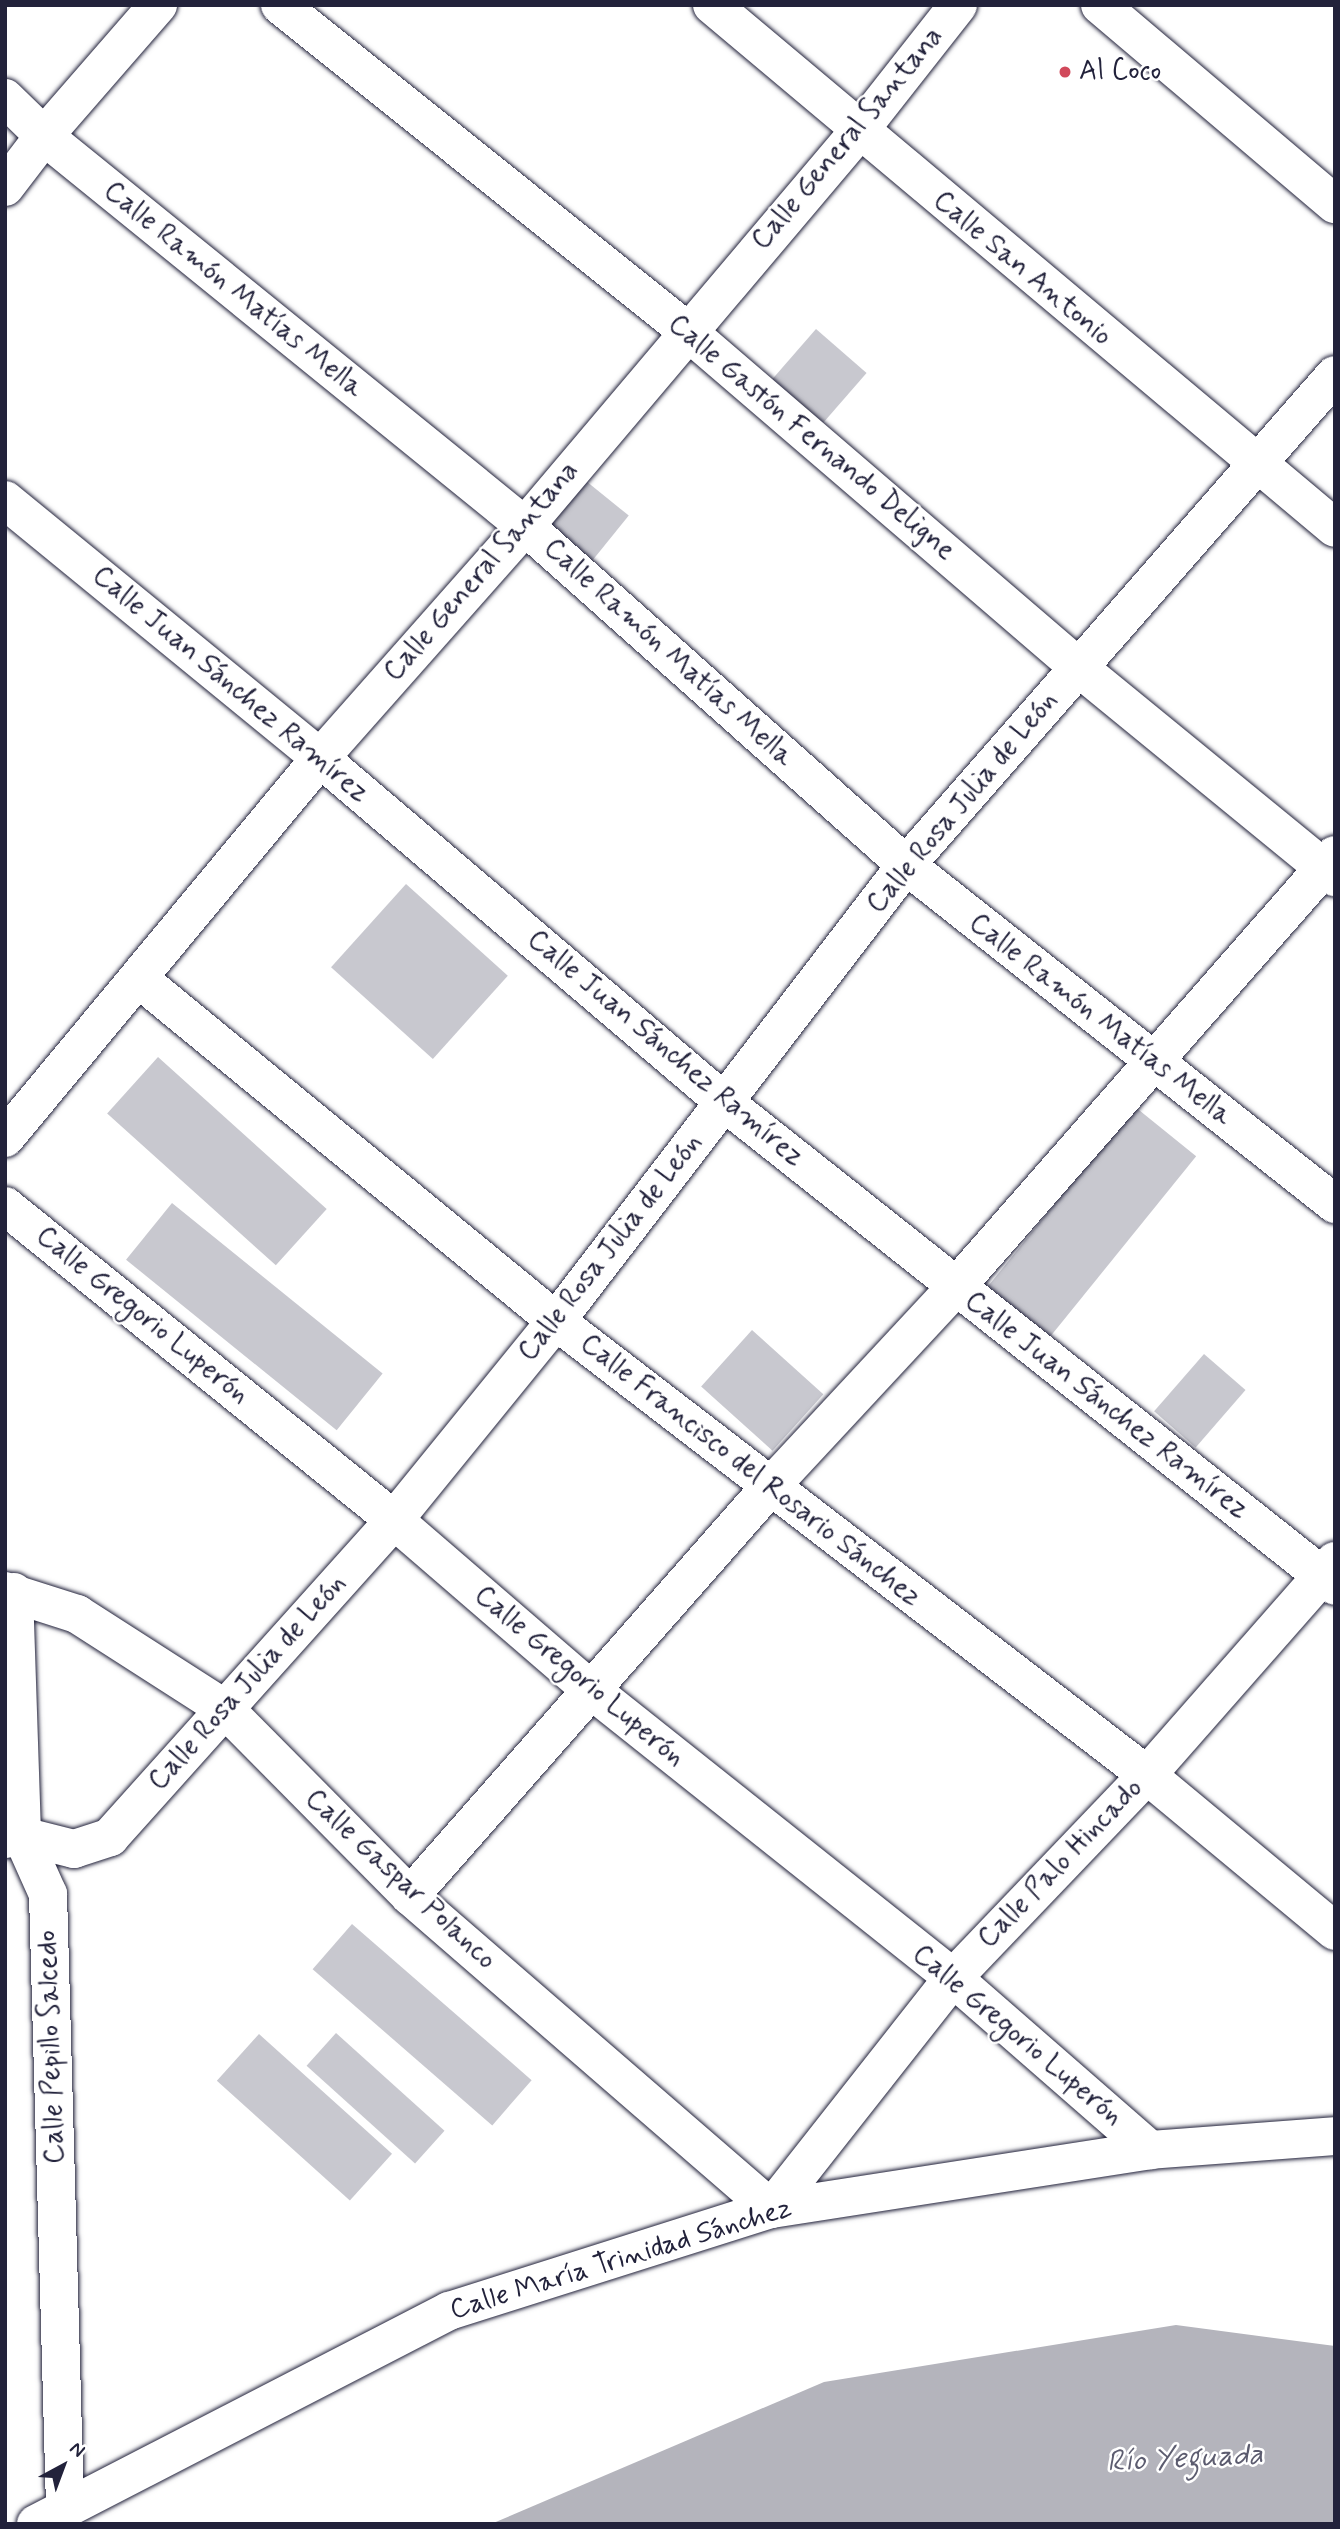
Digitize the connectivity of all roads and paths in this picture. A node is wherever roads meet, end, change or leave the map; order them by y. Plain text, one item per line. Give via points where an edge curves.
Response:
1 (158, 5) edge
2 (280, 5) edge
3 (712, 5) edge
4 (958, 5) edge
5 (1100, 5) edge
6 (5, 98) edge
7 (859, 131) junction
8 (44, 136) junction
9 (5, 187) edge
10 (1335, 204) edge
11 (687, 331) junction
12 (1335, 375) edge
13 (1258, 468) junction
14 (5, 500) edge
15 (525, 526) junction
16 (1335, 528) edge
17 (1078, 667) junction
18 (320, 758) junction
19 (906, 865) junction
20 (1331, 867) edge
21 (138, 978) junction
22 (1150, 1062) junction
23 (724, 1102) junction
24 (5, 1138) edge
25 (1335, 1204) edge
26 (5, 1206) edge
27 (955, 1288) junction
28 (556, 1321) junction
29 (770, 1487) junction
30 (394, 1520) junction
31 (1330, 1574) edge
32 (10, 1592) edge
33 (590, 1689) junction
34 (225, 1709) junction
35 (1147, 1775) junction
36 (14, 1837) edge
37 (410, 1896) junction
38 (1335, 1931) edge
39 (953, 1978) junction
40 (1335, 2136) edge
41 (1150, 2150) junction
42 (771, 2209) junction
43 (51, 2516) edge

1 - 8 street
2 - 11 street, Calle Gastón Fernando Deligne
3 - 7 street, Calle San Antonio
4 - 7 street, Calle General Santana
5 - 10 street
6 - 8 street, Calle Ramón Matías Mella
7 - 11 street, Calle General Santana
7 - 13 street, Calle San Antonio
8 - 9 street
8 - 15 street, Calle Ramón Matías Mella
11 - 15 street, Calle General Santana
11 - 17 street, Calle Gastón Fernando Deligne
12 - 13 street, Calle Rosa Julia de León
13 - 16 street, Calle San Antonio
13 - 17 street, Calle Rosa Julia de León
14 - 18 street, Calle Juan Sánchez Ramírez
15 - 18 street, Calle General Santana
15 - 19 street, Calle Ramón Matías Mella
17 - 19 street, Calle Rosa Julia de León
17 - 20 street, Calle Gastón Fernando Deligne
18 - 21 street, Calle General Santana
18 - 23 street, Calle Juan Sánchez Ramírez
19 - 22 street, Calle Ramón Matías Mella
19 - 23 street, Calle Rosa Julia de León
20 - 22 street
21 - 24 street, Calle General Santana
21 - 28 street, Calle Francisco del Rosario Sánchez
22 - 25 street, Calle Ramón Matías Mella
22 - 27 street
23 - 27 street, Calle Juan Sánchez Ramírez
23 - 28 street, Calle Rosa Julia de León
26 - 30 street, Calle Gregorio Luperón
27 - 29 street
27 - 31 street, Calle Juan Sánchez Ramírez
28 - 29 street, Calle Francisco del Rosario Sánchez
28 - 30 street, Calle Rosa Julia de León
29 - 33 street
29 - 35 street, Calle Francisco del Rosario Sánchez
30 - 33 street, Calle Gregorio Luperón
30 - 34 street, Calle Rosa Julia de León
31 - 35 street, Calle Palo Hincado
32 - 34 street, Calle Gaspar Polanco via 77,1614
32 - 36 street, Calle Pepillo Salcedo
33 - 37 street
33 - 39 street, Calle Gregorio Luperón
34 - 36 street, Calle Rosa Julia de León via 110,1837 74,1849
34 - 37 street, Calle Gaspar Polanco
35 - 38 street, Calle Francisco del Rosario Sánchez
35 - 39 street, Calle Palo Hincado
36 - 43 street, Calle Pepillo Salcedo via 48,1894
37 - 42 street, Calle Gaspar Polanco
39 - 41 street, Calle Gregorio Luperón
39 - 42 street, Calle Palo Hincado
40 - 41 street, Calle María Trinidad Sánchez
41 - 42 street, Calle María Trinidad Sánchez
42 - 43 street, Calle María Trinidad Sánchez via 449,2311

